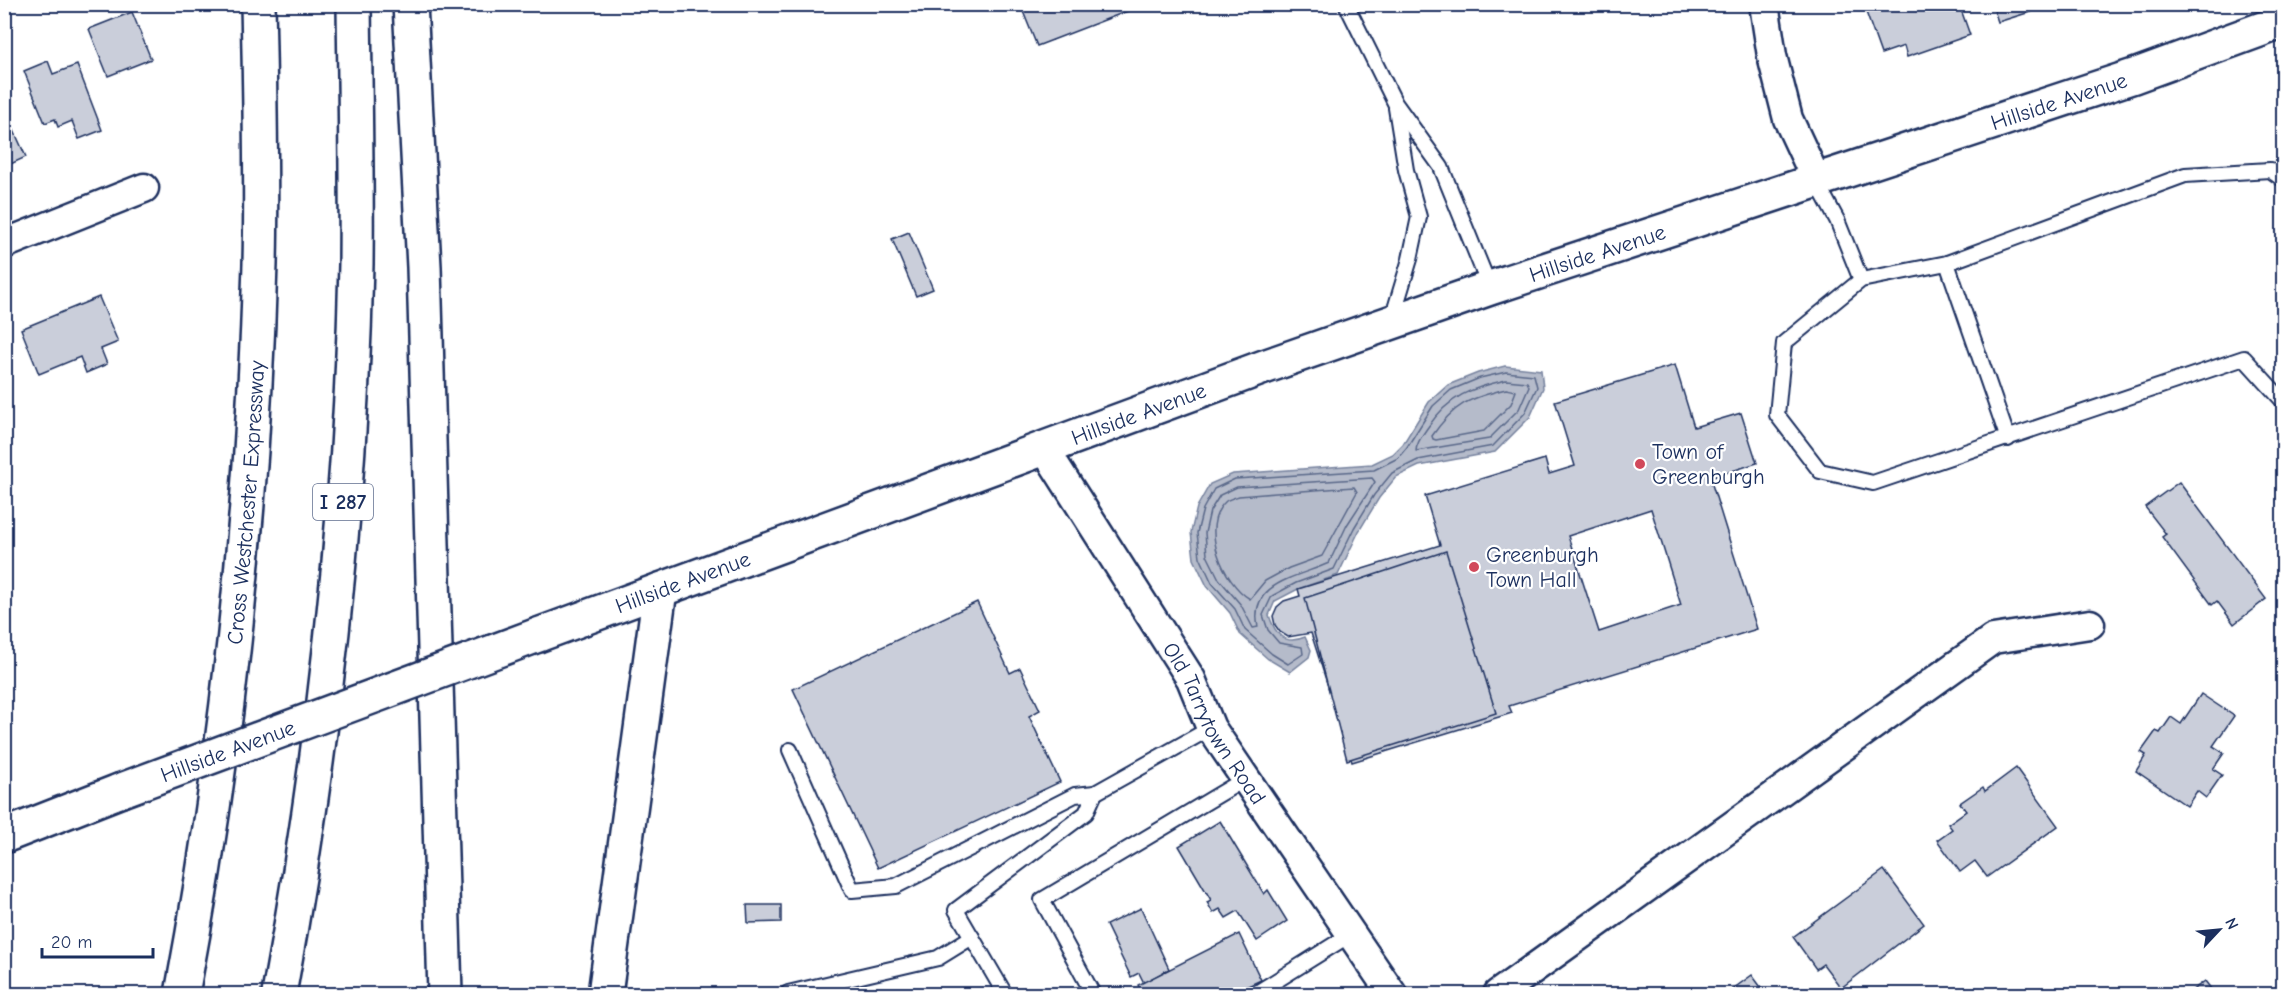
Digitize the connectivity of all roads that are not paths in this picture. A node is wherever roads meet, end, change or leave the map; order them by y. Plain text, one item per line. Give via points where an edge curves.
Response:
1 (258, 4) edge
2 (354, 4) edge
3 (410, 4) edge
4 (1764, 4) edge
5 (1350, 6) edge
6 (2283, 21) edge
7 (1395, 103) junction
8 (1815, 179) junction
9 (2283, 180) edge
10 (144, 188) dead end
11 (4, 244) edge
12 (1947, 263) junction
13 (1861, 280) junction
14 (1490, 288) junction
15 (1391, 323) junction
16 (2283, 402) edge
17 (2008, 439) junction
18 (1044, 448) junction
19 (660, 590) junction
20 (2090, 624) dead end
21 (1211, 728) junction
22 (790, 750) dead end
23 (1245, 779) junction
24 (1095, 793) junction
25 (4, 836) edge
26 (195, 923) junction
27 (1351, 934) junction
28 (972, 937) junction
29 (788, 993) dead end
30 (174, 994) edge
31 (182, 994) edge
32 (279, 994) edge
33 (446, 994) edge
34 (605, 994) edge
35 (1005, 994) edge
36 (1093, 994) edge
37 (1255, 994) edge
38 (1392, 994) edge
39 (1498, 994) edge

1 - 26 main road, Cross Westchester Expressway via 260,252 254,408 233,658
2 - 32 main road, I 287 via 356,266 341,534 310,806
3 - 33 main road via 424,267
4 - 8 street via 1788,119
5 - 7 lane
6 - 8 main road, Hillside Avenue via 2134,76
7 - 14 lane via 1441,167
7 - 15 lane via 1406,170 1419,216
8 - 13 lane via 1837,220
8 - 14 main road, Hillside Avenue
9 - 12 lane via 2271,170 2185,175
10 - 11 street
12 - 13 lane
12 - 17 lane
13 - 17 lane via 1784,343 1777,415 1820,471 1873,483
14 - 15 main road, Hillside Avenue
15 - 18 main road, Hillside Avenue
16 - 17 lane via 2244,358
18 - 19 main road, Hillside Avenue
18 - 21 street, Old Tarrytown Road via 1191,679
19 - 25 main road, Hillside Avenue, bridge
19 - 34 main road
20 - 39 street via 1993,639
21 - 23 street, Old Tarrytown Road
21 - 24 lane
22 - 24 lane via 852,890 896,886 1075,795
23 - 27 street, Old Tarrytown Road
23 - 36 lane via 1042,900
24 - 28 lane via 1086,813 956,910
26 - 30 main road
26 - 31 main road, Cross Westchester Expressway
27 - 37 lane
27 - 38 street, Old Tarrytown Road
28 - 29 lane via 938,958
28 - 35 lane

